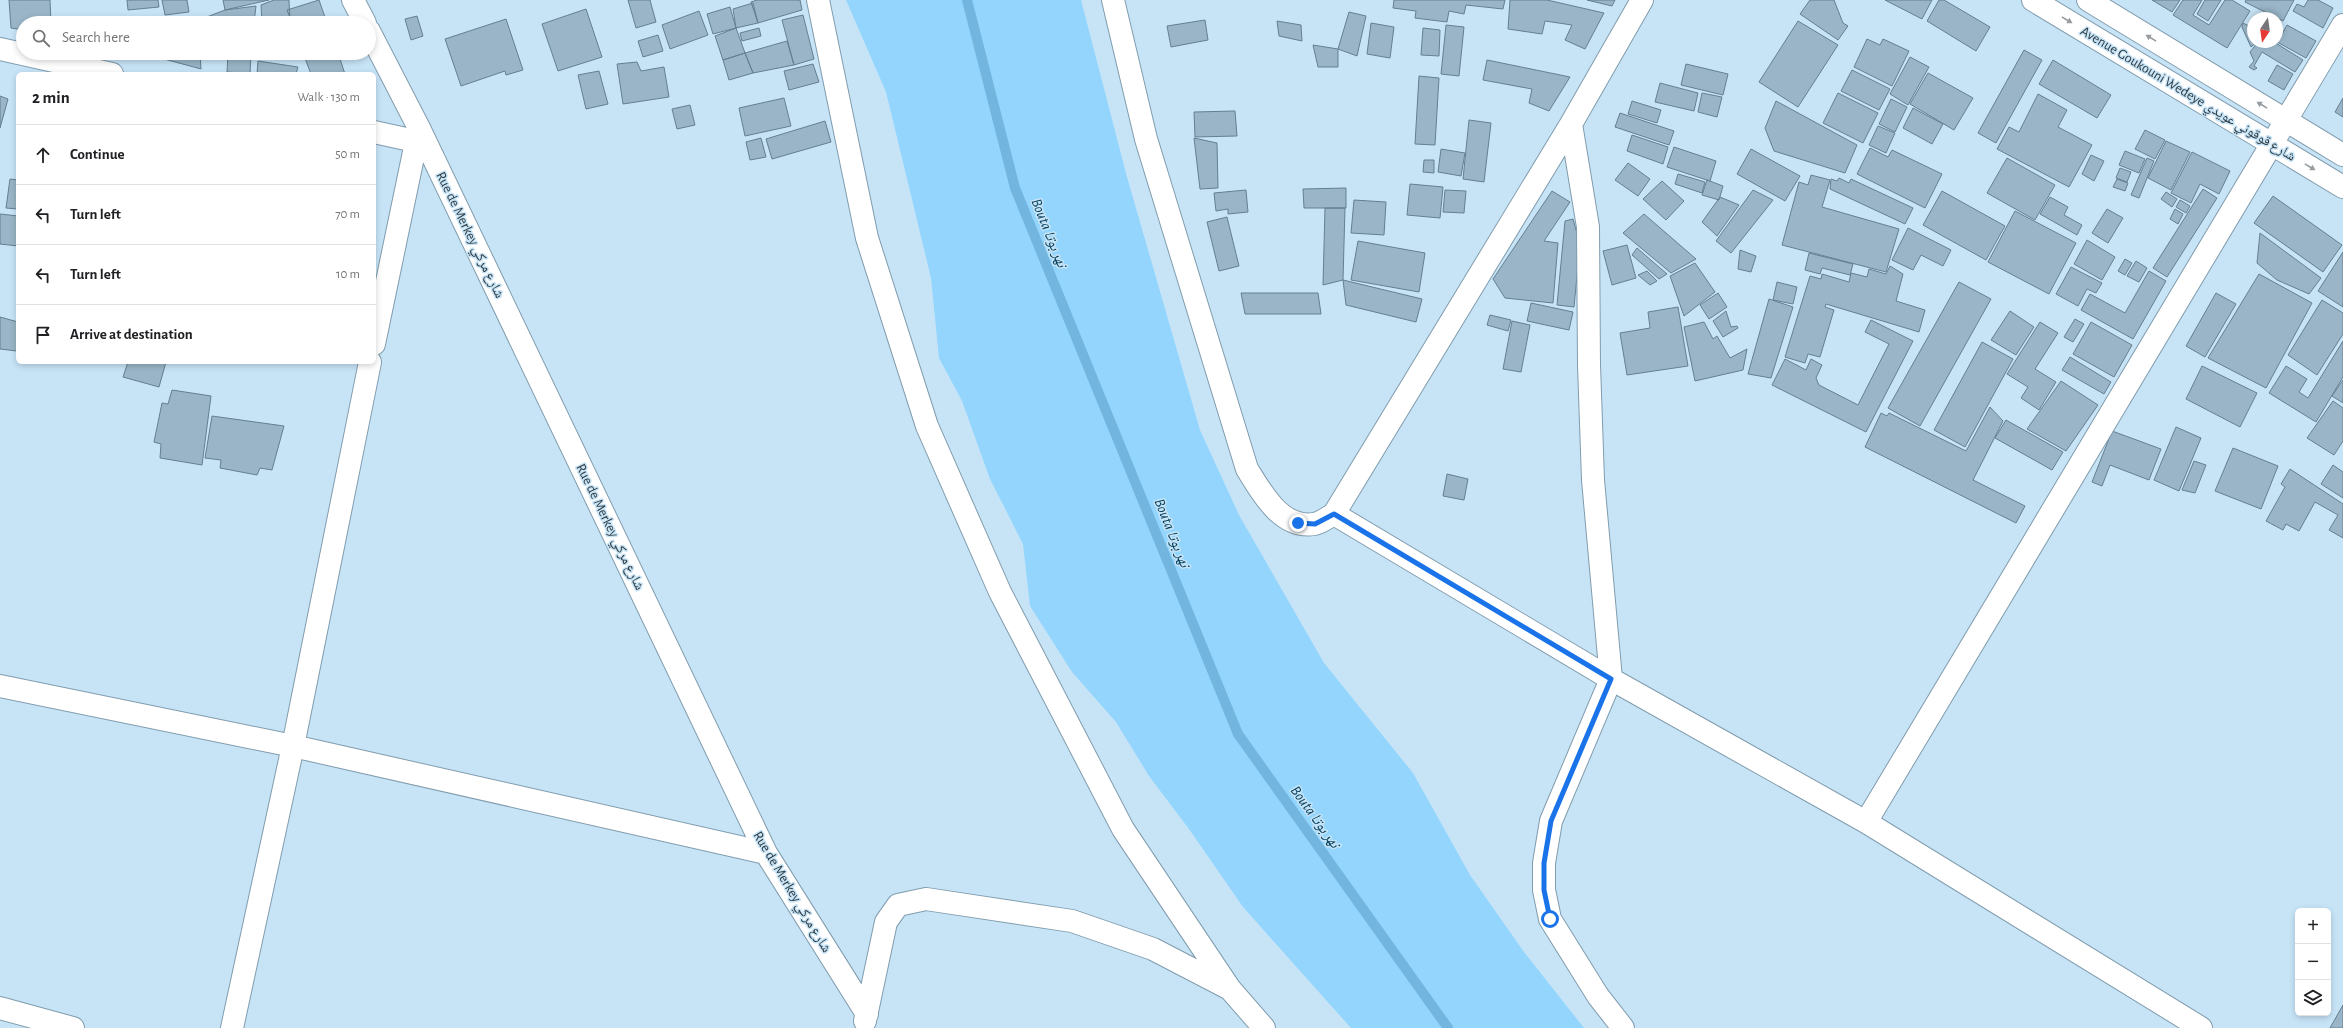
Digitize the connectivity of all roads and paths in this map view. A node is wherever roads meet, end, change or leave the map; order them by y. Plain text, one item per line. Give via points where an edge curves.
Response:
1 (353, 0) edge
2 (818, 0) edge
3 (1113, 0) edge
4 (1642, 0) edge
5 (2033, 0) edge
6 (2088, 0) edge
7 (361, 16) edge
8 (2343, 25) edge
9 (376, 46) edge
10 (0, 49) edge
11 (16, 53) edge
12 (49, 60) edge
13 (103, 72) edge
14 (2286, 120) junction
15 (1571, 124) junction
16 (376, 132) edge
17 (417, 135) junction
18 (2272, 144) junction
19 (2343, 154) edge
20 (2343, 187) edge
21 (376, 334) edge
22 (370, 364) edge
23 (1334, 514) junction
24 (1611, 679) junction
25 (0, 686) edge
26 (292, 746) junction
27 (1866, 822) junction
28 (766, 853) junction
29 (1230, 989) junction
30 (0, 1008) edge
31 (865, 1021) edge
32 (73, 1028) edge
33 (232, 1028) edge
34 (1264, 1028) edge
35 (1623, 1028) edge
36 (2201, 1028) edge

1 - 7 street
2 - 29 street via 867,238 927,426 1000,592 1123,829
3 - 23 street via 1146,139 1247,469 1279,514 1298,523 1315,524
4 - 15 street
5 -> 18 street, Avenue Goukouni Wedeye شارع قوقوني عويدي
14 -> 6 street, Avenue Goukouni Wedeye شارع قوقوني عويدي
8 - 14 street
9 - 17 street, Rue de Merkey شارع مركي
10 - 11 street
12 - 13 street
14 - 18 street
14 - 19 street, Avenue Goukouni Wedeye شارع قوقوني عويدي
15 - 23 street
15 - 24 street via 1588,227 1593,480
16 - 17 street
17 - 21 street
17 - 28 street, Rue de Merkey شارع مركي
18 -> 20 street, Avenue Goukouni Wedeye شارع قوقوني عويدي
18 - 27 street
22 - 26 street
23 - 24 street
24 - 27 street
24 - 35 street via 1551,821 1544,863 1544,890 1550,919 1598,996
25 - 26 street
26 - 28 street
26 - 33 street
27 - 36 street
28 - 31 street, Rue de Merkey شارع مركي
29 - 31 street via 1153,949 1072,921 926,899 898,905 886,922
29 - 34 street
30 - 32 street

